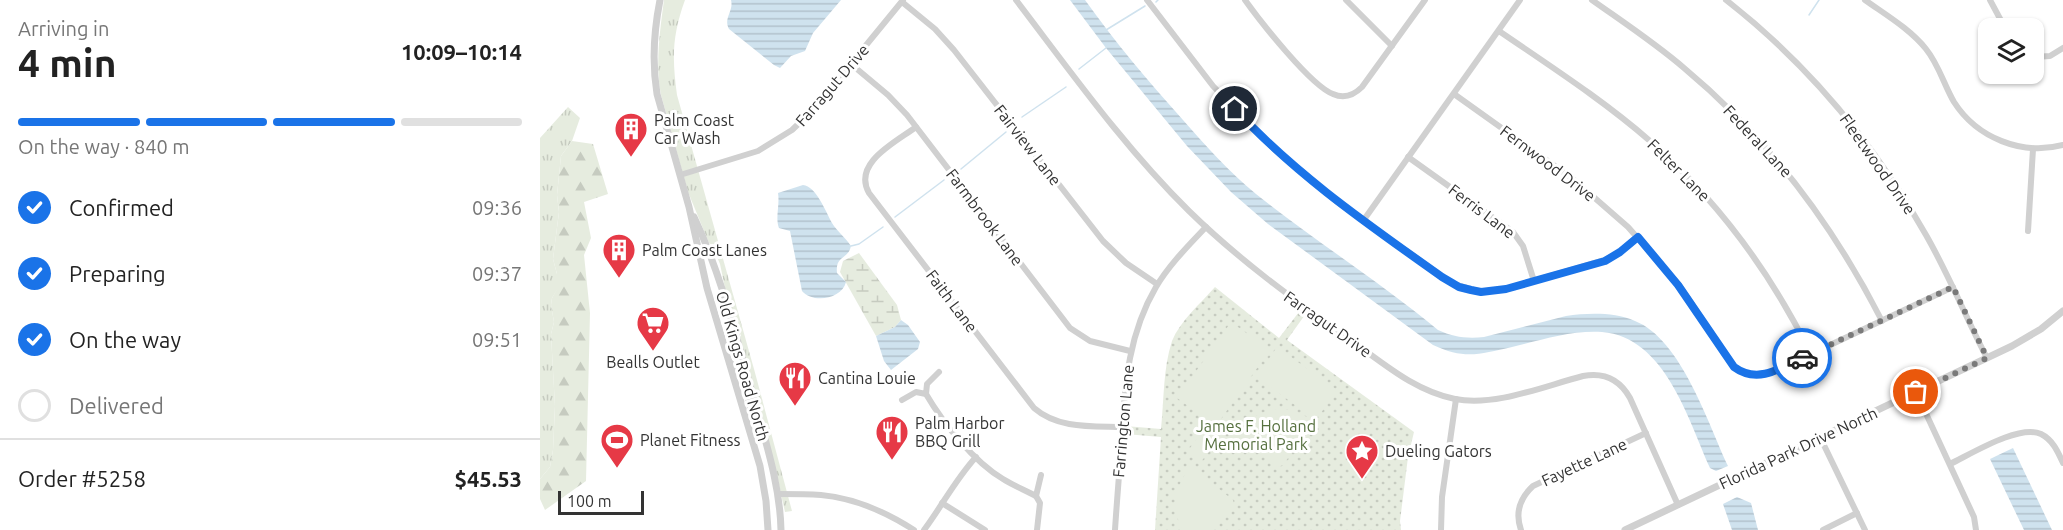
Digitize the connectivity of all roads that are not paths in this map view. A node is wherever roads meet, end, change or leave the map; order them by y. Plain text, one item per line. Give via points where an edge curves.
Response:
1 (660, 0) edge
2 (1016, 0) edge
3 (1146, 0) edge
4 (1245, 0) edge
5 (1346, 0) edge
6 (1425, 0) edge
7 (1520, 0) edge
8 (1592, 0) edge
9 (1726, 0) edge
10 (1865, 0) edge
11 (1990, 0) edge
12 (903, 1) edge
13 (2000, 18) edge
14 (1499, 30) junction
15 (1392, 46) junction
16 (2063, 48) edge
17 (2044, 56) edge
18 (851, 64) junction
19 (1454, 94) junction
20 (916, 127) junction
21 (2063, 145) edge
22 (2033, 149) junction
23 (1408, 158) junction
24 (680, 175) junction
25 (689, 207) junction
26 (1363, 221) junction
27 (1206, 227) junction
28 (2028, 231) dead end
29 (1638, 237) junction
30 (1534, 281) junction
31 (1157, 284) junction
32 (1953, 287) junction
33 (2063, 311) edge
34 (1882, 321) junction
35 (1130, 351) junction
36 (1811, 354) junction
37 (1987, 358) junction
38 (730, 363) junction
39 (939, 372) dead end
40 (1916, 392) junction
41 (926, 394) junction
42 (1456, 399) junction
43 (902, 400) dead end
44 (761, 427) junction
45 (1122, 428) junction
46 (1646, 433) junction
47 (1820, 437) junction
48 (976, 457) junction
49 (1950, 464) junction
50 (2063, 464) edge
51 (1041, 475) dead end
52 (779, 494) junction
53 (1036, 496) junction
54 (942, 503) junction
55 (1678, 505) junction
56 (1857, 513) junction
57 (1634, 528) edge
58 (768, 530) edge
59 (781, 530) edge
60 (914, 530) edge
61 (924, 530) edge
62 (984, 530) edge
63 (1038, 530) edge
64 (1115, 530) edge
65 (1441, 530) edge
66 (1521, 530) edge
67 (1625, 530) edge
68 (1823, 530) edge
69 (1865, 530) edge
70 (1976, 530) edge

1 - 24 street, Old Kings Road North via 654,77
2 - 27 street, Farragut Drive via 1127,144
3 - 26 street via 1248,123 1302,174
4 - 15 street via 1292,56 1336,96 1360,90
5 - 15 street
6 - 15 street
7 - 14 street
8 - 34 street, Federal Lane via 1685,68 1768,148 1830,229
9 - 32 street, Fleetwood Drive via 1802,68 1855,129 1906,201
10 - 22 street via 1922,44 1954,101 1972,123 2002,141
11 - 13 street
12 - 18 street, Farragut Drive
12 - 31 street, Fairview Lane via 954,50 1102,241
14 - 19 street
14 - 36 street, Felter Lane via 1625,121 1688,177 1752,254 1788,309
16 - 17 street
18 - 20 street, Farmbrook Lane via 888,95
18 - 24 street, Farragut Drive via 813,110 783,137 744,157
19 - 23 street
19 - 29 street, Fernwood Drive via 1573,179
20 - 35 street, Farmbrook Lane via 1070,328 1086,340
20 - 45 street, Faith Lane via 868,165 864,179 869,194 1037,410 1066,424
21 - 22 street
22 - 28 street
23 - 26 street
23 - 30 street, Ferris Lane via 1513,232 1523,246
24 - 25 street, Old Kings Road North
25 - 38 street, Old Kings Road North via 707,288
25 - 44 street, Old Kings Road North via 711,255
26 - 30 street via 1459,287 1493,291
27 - 31 street, Farrington Lane
27 - 42 street, Farragut Drive via 1276,287 1409,381
29 - 30 street via 1605,261
29 - 36 street, Fernwood Drive via 1684,293 1730,364 1741,372 1769,374
31 - 35 street, Farrington Lane via 1140,318
32 - 34 street
32 - 37 street, Fleetwood Drive
33 - 37 street, Florida Park Drive North via 2022,341
34 - 36 street
35 - 45 street, Farrington Lane
37 - 40 street, Florida Park Drive North
38 - 44 street via 742,373 754,421
38 - 58 street, Old Kings Road North via 761,474
39 - 41 street via 927,384
40 - 47 street, Florida Park Drive North
40 - 49 street
41 - 43 street via 916,392
41 - 48 street via 942,420
42 - 46 street, Farragut Drive via 1493,399 1583,376 1604,376 1625,390
42 - 65 street
44 - 52 street, Old Kings Road North
45 - 64 street, Farrington Lane
46 - 55 street, Farragut Drive
46 - 66 street, Fayette Lane via 1533,486 1519,508
47 - 55 street, Florida Park Drive North
47 - 56 street
48 - 53 street via 1003,479
48 - 54 street
49 - 50 street via 2030,431 2050,441
49 - 70 street
51 - 53 street
52 - 59 street, Old Kings Road North
52 - 60 street via 822,495 854,502 887,514
53 - 63 street via 1040,503
54 - 61 street
54 - 62 street
55 - 57 street, Florida Park Drive North
56 - 68 street
56 - 69 street
57 - 67 street, Florida Park Drive North

